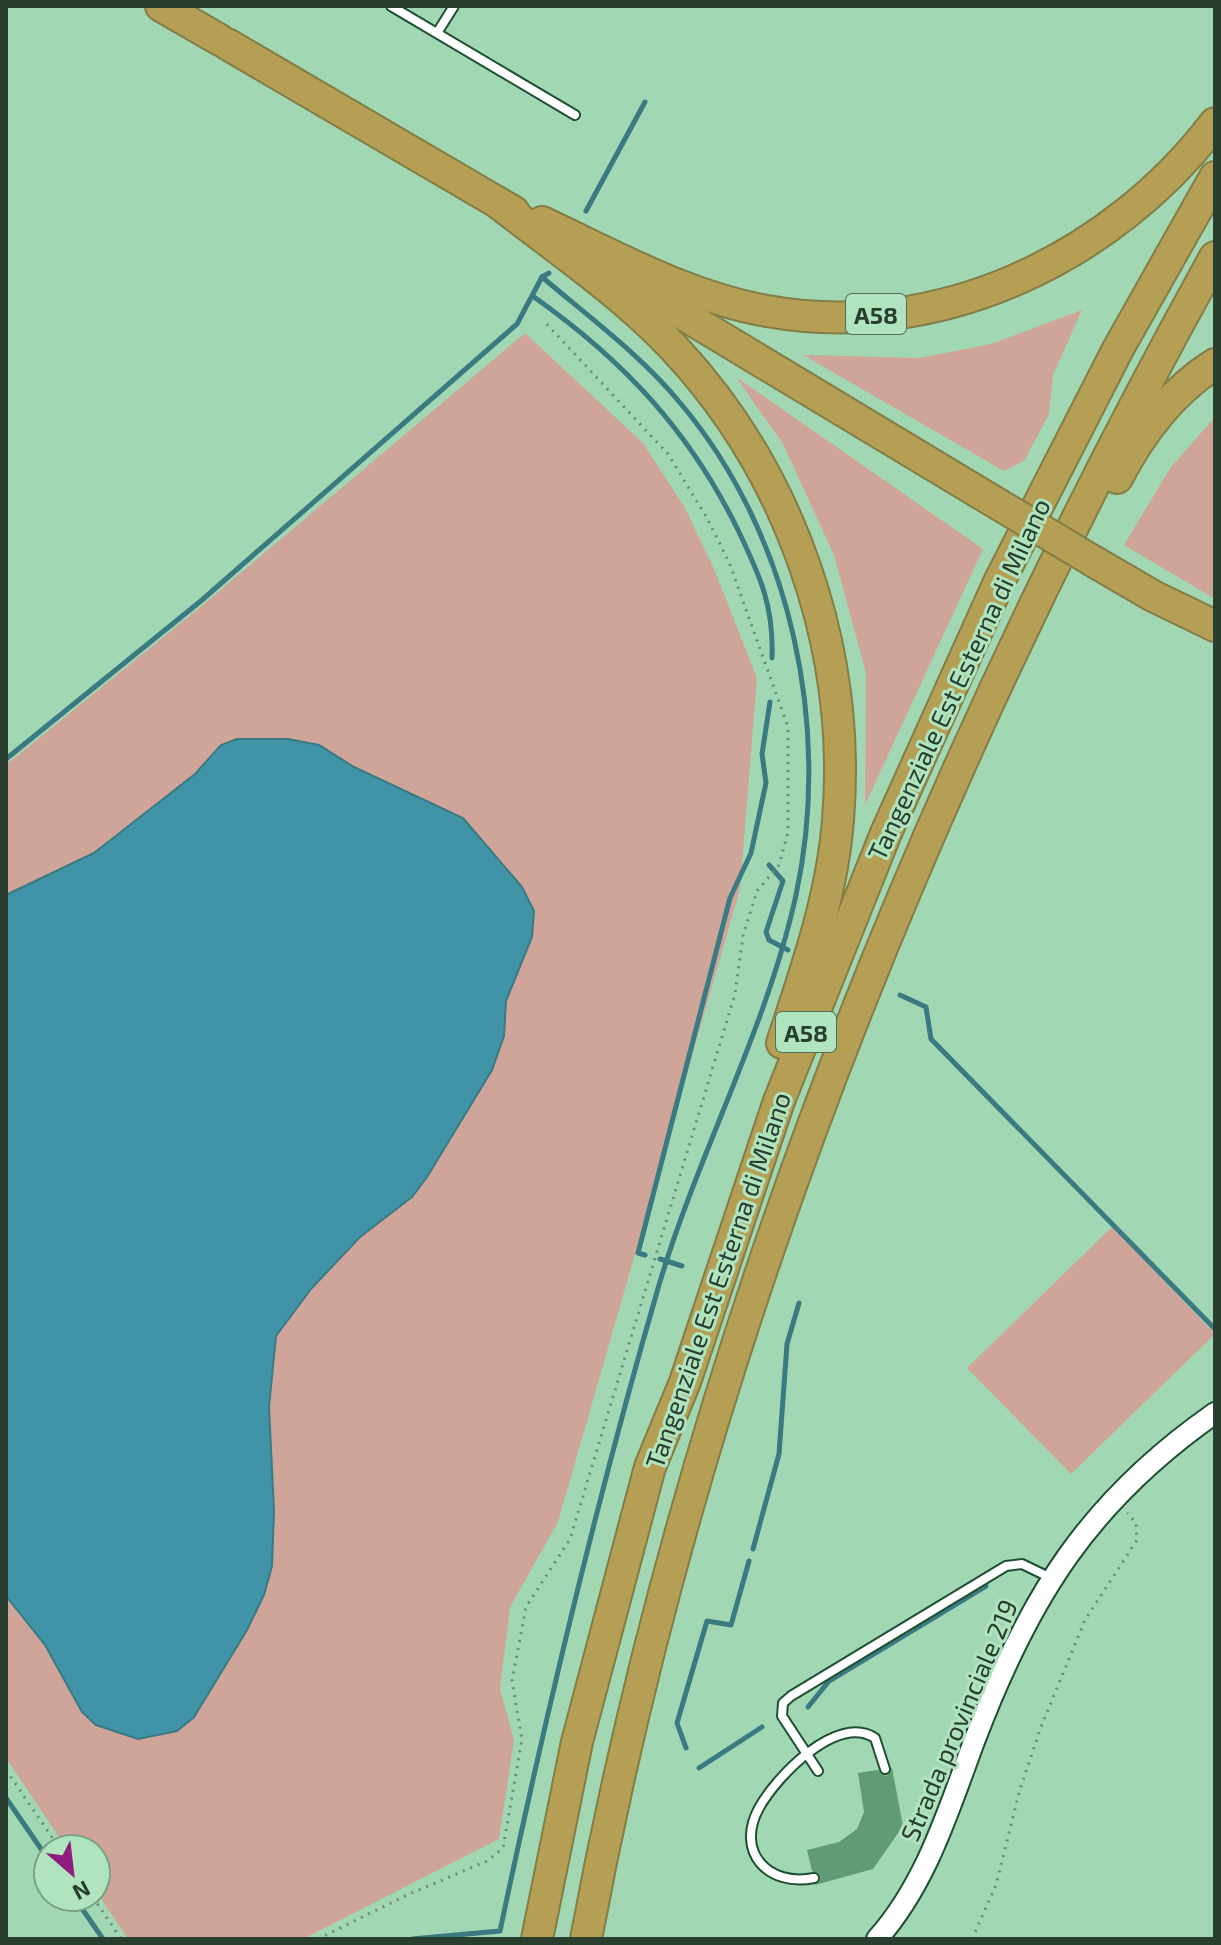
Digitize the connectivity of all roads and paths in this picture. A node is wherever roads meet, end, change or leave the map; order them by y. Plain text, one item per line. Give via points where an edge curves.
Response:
1 (161, 6) edge
2 (391, 6) edge
3 (454, 6) edge
4 (437, 33) junction
5 (575, 115) dead end
6 (1215, 123) edge
7 (1215, 177) edge
8 (497, 202) junction
9 (1215, 257) edge
10 (543, 320) dead end
11 (1215, 364) edge
12 (1215, 626) edge
13 (977, 727) junction
14 (715, 1284) junction
15 (1215, 1413) edge
16 (1132, 1502) dead end
17 (1124, 1511) junction
18 (1117, 1518) dead end
19 (1051, 1578) junction
20 (807, 1755) junction
21 (885, 1769) dead end
22 (6, 1770) edge
23 (818, 1771) dead end
24 (49, 1833) edge
25 (814, 1878) dead end
26 (104, 1913) edge
27 (121, 1939) edge
28 (318, 1939) edge
29 (537, 1939) edge
30 (586, 1939) edge
31 (877, 1939) edge
32 (972, 1939) edge

1 - 8 highway, A58
2 - 4 lane
3 - 4 lane
4 - 5 lane
6 - 8 highway, A58 via 1126,217 1053,263 980,294 871,314 768,311 702,294
7 - 14 highway, Tangenziale Est Esterna di Milano / A58 via 1039,501 886,833 779,1101
8 - 12 highway, A58, bridge via 1093,561
8 - 14 highway, A58 via 648,322 727,414 784,512 818,606 830,659 839,763 832,867 802,982 721,1211 713,1251
9 - 13 highway, Tangenziale Est Esterna di Milano / A58 via 1111,448
10 - 28 path via 668,454 729,562 788,727 788,832 779,865 757,891 743,936 735,994 570,1539 526,1607 512,1681 522,1739 503,1848 487,1861
11 - 13 highway, A58 via 1179,393 1130,452 1055,597
13 - 30 highway, Tangenziale Est Esterna di Milano / A58 via 851,1019 763,1268 640,1687
14 - 29 highway, Tangenziale Est Esterna di Milano / A58 via 685,1382 650,1467 620,1575 577,1742
15 - 19 street, Strada provinciale 219 via 1107,1505
16 - 17 path
17 - 18 path
17 - 32 path via 1136,1523 1137,1540 1085,1620 1065,1667 1020,1789 996,1885
19 - 20 lane via 1022,1564 1006,1566 791,1696 780,1710
19 - 31 street, Strada provinciale 219 via 1009,1654 927,1862
20 - 21 lane via 840,1735 860,1731 875,1738
20 - 23 lane
20 - 25 lane via 788,1770 758,1810 753,1840 756,1858 770,1874 786,1881
22 - 24 path
26 - 27 path

